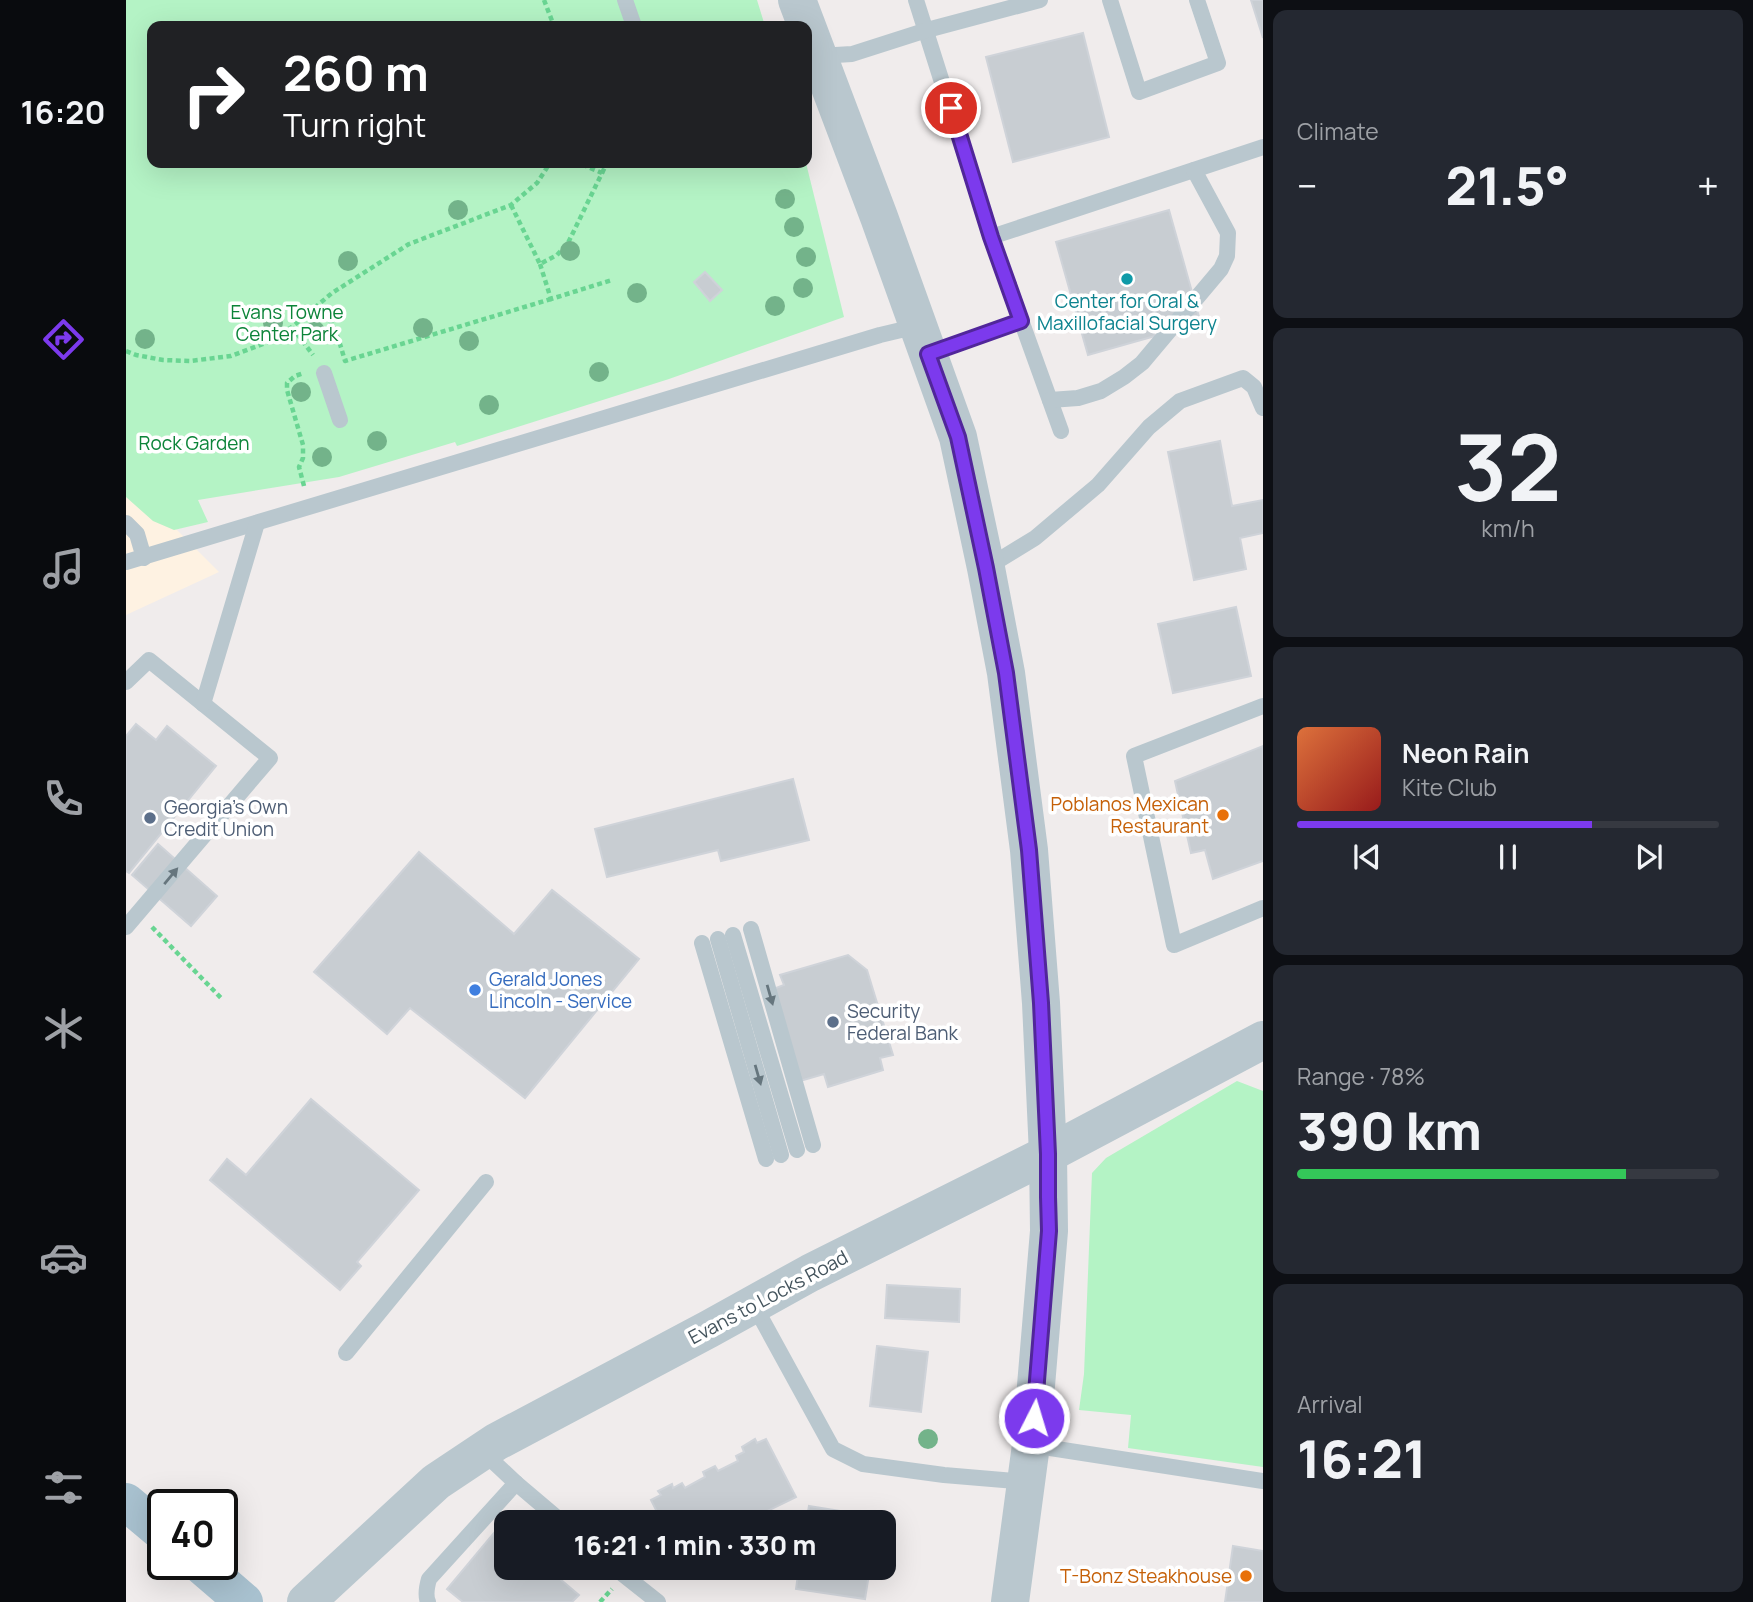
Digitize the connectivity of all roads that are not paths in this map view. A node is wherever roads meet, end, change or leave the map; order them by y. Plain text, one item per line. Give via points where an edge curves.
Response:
1 (625, 0) edge
2 (797, 0) edge
3 (916, 0) edge
4 (1040, 0) edge
5 (1110, 0) edge
6 (1198, 0) edge
7 (632, 21) edge
8 (803, 21) edge
9 (927, 30) junction
10 (812, 57) edge
11 (1263, 147) edge
12 (1194, 170) junction
13 (991, 237) junction
14 (1021, 321) junction
15 (923, 340) junction
16 (318, 372) road end
17 (1049, 400) junction
18 (1263, 408) edge
19 (340, 419) dead end
20 (1060, 431) dead end
21 (126, 523) edge
22 (257, 523) junction
23 (144, 558) junction
24 (126, 562) edge
25 (986, 568) junction
26 (126, 682) edge
27 (203, 704) junction
28 (1263, 706) edge
29 (1263, 908) edge
30 (126, 928) edge
31 (751, 929) dead end
32 (726, 937) dead end
33 (702, 943) dead end
34 (1263, 1040) edge
35 (789, 1152) junction
36 (1048, 1154) junction
37 (486, 1182) dead end
38 (754, 1305) junction
39 (346, 1353) dead end
40 (1031, 1445) junction
41 (481, 1451) junction
42 (1263, 1481) edge
43 (1026, 1482) junction
44 (516, 1483) junction
45 (126, 1502) edge
46 (548, 1510) edge
47 (147, 1520) edge
48 (219, 1580) edge
49 (630, 1580) edge
50 (244, 1602) edge
51 (306, 1602) edge
52 (428, 1602) edge
53 (658, 1602) edge
54 (1010, 1602) edge

1 - 7 lane
2 - 8 street
3 - 9 lane
4 - 9 lane
5 - 6 lane via 1139,92 1218,63
9 - 10 lane via 852,54
9 - 13 lane
10 - 15 street via 879,218
11 - 12 lane
12 - 13 lane
12 - 17 lane via 1228,233 1221,269 1142,363 1124,377 1101,391
13 - 14 lane
14 - 15 lane
14 - 17 lane
15 - 22 lane via 880,335
15 - 25 street via 958,437
16 - 19 lane
17 - 20 lane
18 - 25 lane via 1254,387 1243,378 1180,401 1149,427 1098,485 1035,538
21 - 23 lane via 137,534
22 - 23 lane
22 - 27 lane
23 - 24 lane
25 - 36 street via 1006,673 1029,850
26 - 27 lane via 149,660
30 -> 27 lane via 270,758
28 - 29 lane via 1134,756 1174,945
31 -> 35 lane
32 -> 35 lane
33 - 35 lane
34 - 36 street, Evans to Locks Road
36 - 38 street, Evans to Locks Road
36 - 40 street via 1049,1231
37 - 39 lane
38 - 41 street, Evans to Locks Road
38 - 43 lane via 833,1449 863,1464
40 - 42 lane
40 - 43 street
41 - 44 lane
41 - 51 street, Evans to Locks Road via 436,1482
43 - 54 street
44 - 46 lane
44 - 52 lane via 429,1579
45 - 47 main road
48 - 50 main road
49 - 53 lane

